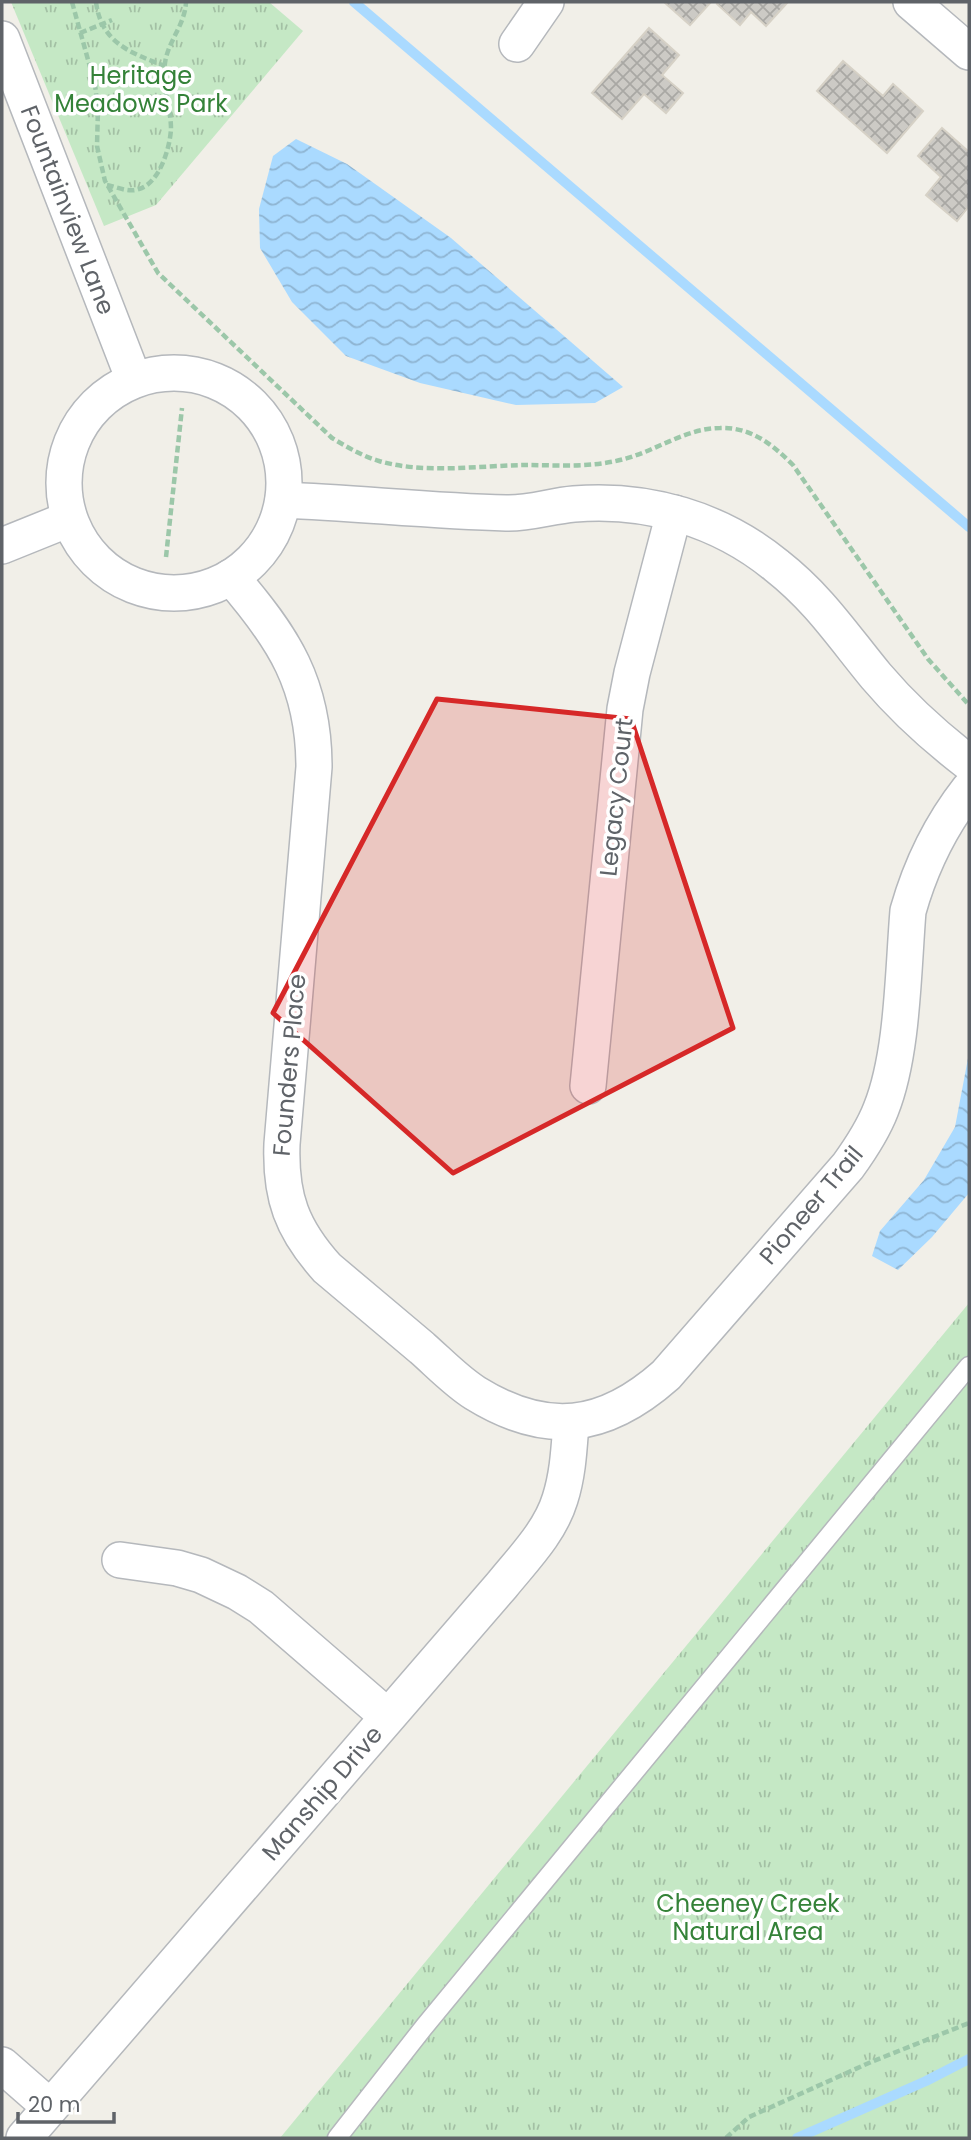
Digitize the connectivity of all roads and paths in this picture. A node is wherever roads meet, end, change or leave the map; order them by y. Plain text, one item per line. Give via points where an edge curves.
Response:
1 (72, 2) edge
2 (96, 2) edge
3 (186, 2) edge
4 (546, 2) edge
5 (911, 2) edge
6 (113, 20) dead end
7 (102, 24) junction
8 (80, 33) junction
9 (2, 39) edge
10 (517, 44) dead end
11 (969, 52) edge
12 (165, 66) junction
13 (107, 184) junction
14 (134, 380) junction
15 (182, 408) dead end
16 (283, 500) junction
17 (674, 513) junction
18 (69, 519) junction
19 (2, 546) edge
20 (166, 557) dead end
21 (231, 577) junction
22 (969, 705) edge
23 (969, 763) edge
24 (969, 789) edge
25 (588, 1086) dead end
26 (969, 1366) edge
27 (571, 1423) junction
28 (120, 1560) dead end
29 (387, 1716) junction
30 (969, 2023) edge
31 (2, 2065) edge
32 (50, 2107) junction
33 (24, 2138) edge
34 (337, 2138) edge
35 (726, 2138) edge

1 - 8 path
2 - 7 path
3 - 12 path
4 - 10 street
5 - 11 street
6 - 7 path
7 - 8 path
7 - 12 path via 127,51
8 - 13 path via 95,85 97,146
9 - 14 street, Fountainview Lane
12 - 13 path via 171,128 161,166 139,190
13 - 22 path via 168,285 332,438 359,454 403,466 604,464 719,428 760,436 793,465 928,659
14 - 16 street via 175,372 195,375 224,385 250,403 274,437 285,479
14 - 18 street via 97,404 72,439 62,479
15 - 20 path
16 - 17 street via 512,514 604,503
16 - 21 street via 265,544
17 - 23 street via 727,531 777,565 817,601 917,720
17 - 25 street, Legacy Court via 625,709
18 - 19 street
18 - 21 street via 82,545 102,568 136,587 175,594 204,589
21 - 27 street, Founders Place via 291,659 310,711 314,741 282,1144 284,1196 293,1219 327,1268 474,1392 525,1417
24 - 27 street, Pioneer Trail via 932,844 914,889 891,1077 882,1108 862,1147 666,1375 631,1402
26 - 34 lane
27 - 29 street, Manship Drive via 560,1501 543,1533
28 - 29 street via 177,1568 237,1592 261,1607
29 - 32 street, Manship Drive
30 - 35 path via 749,2117
31 - 32 street
32 - 33 street, Manship Drive

